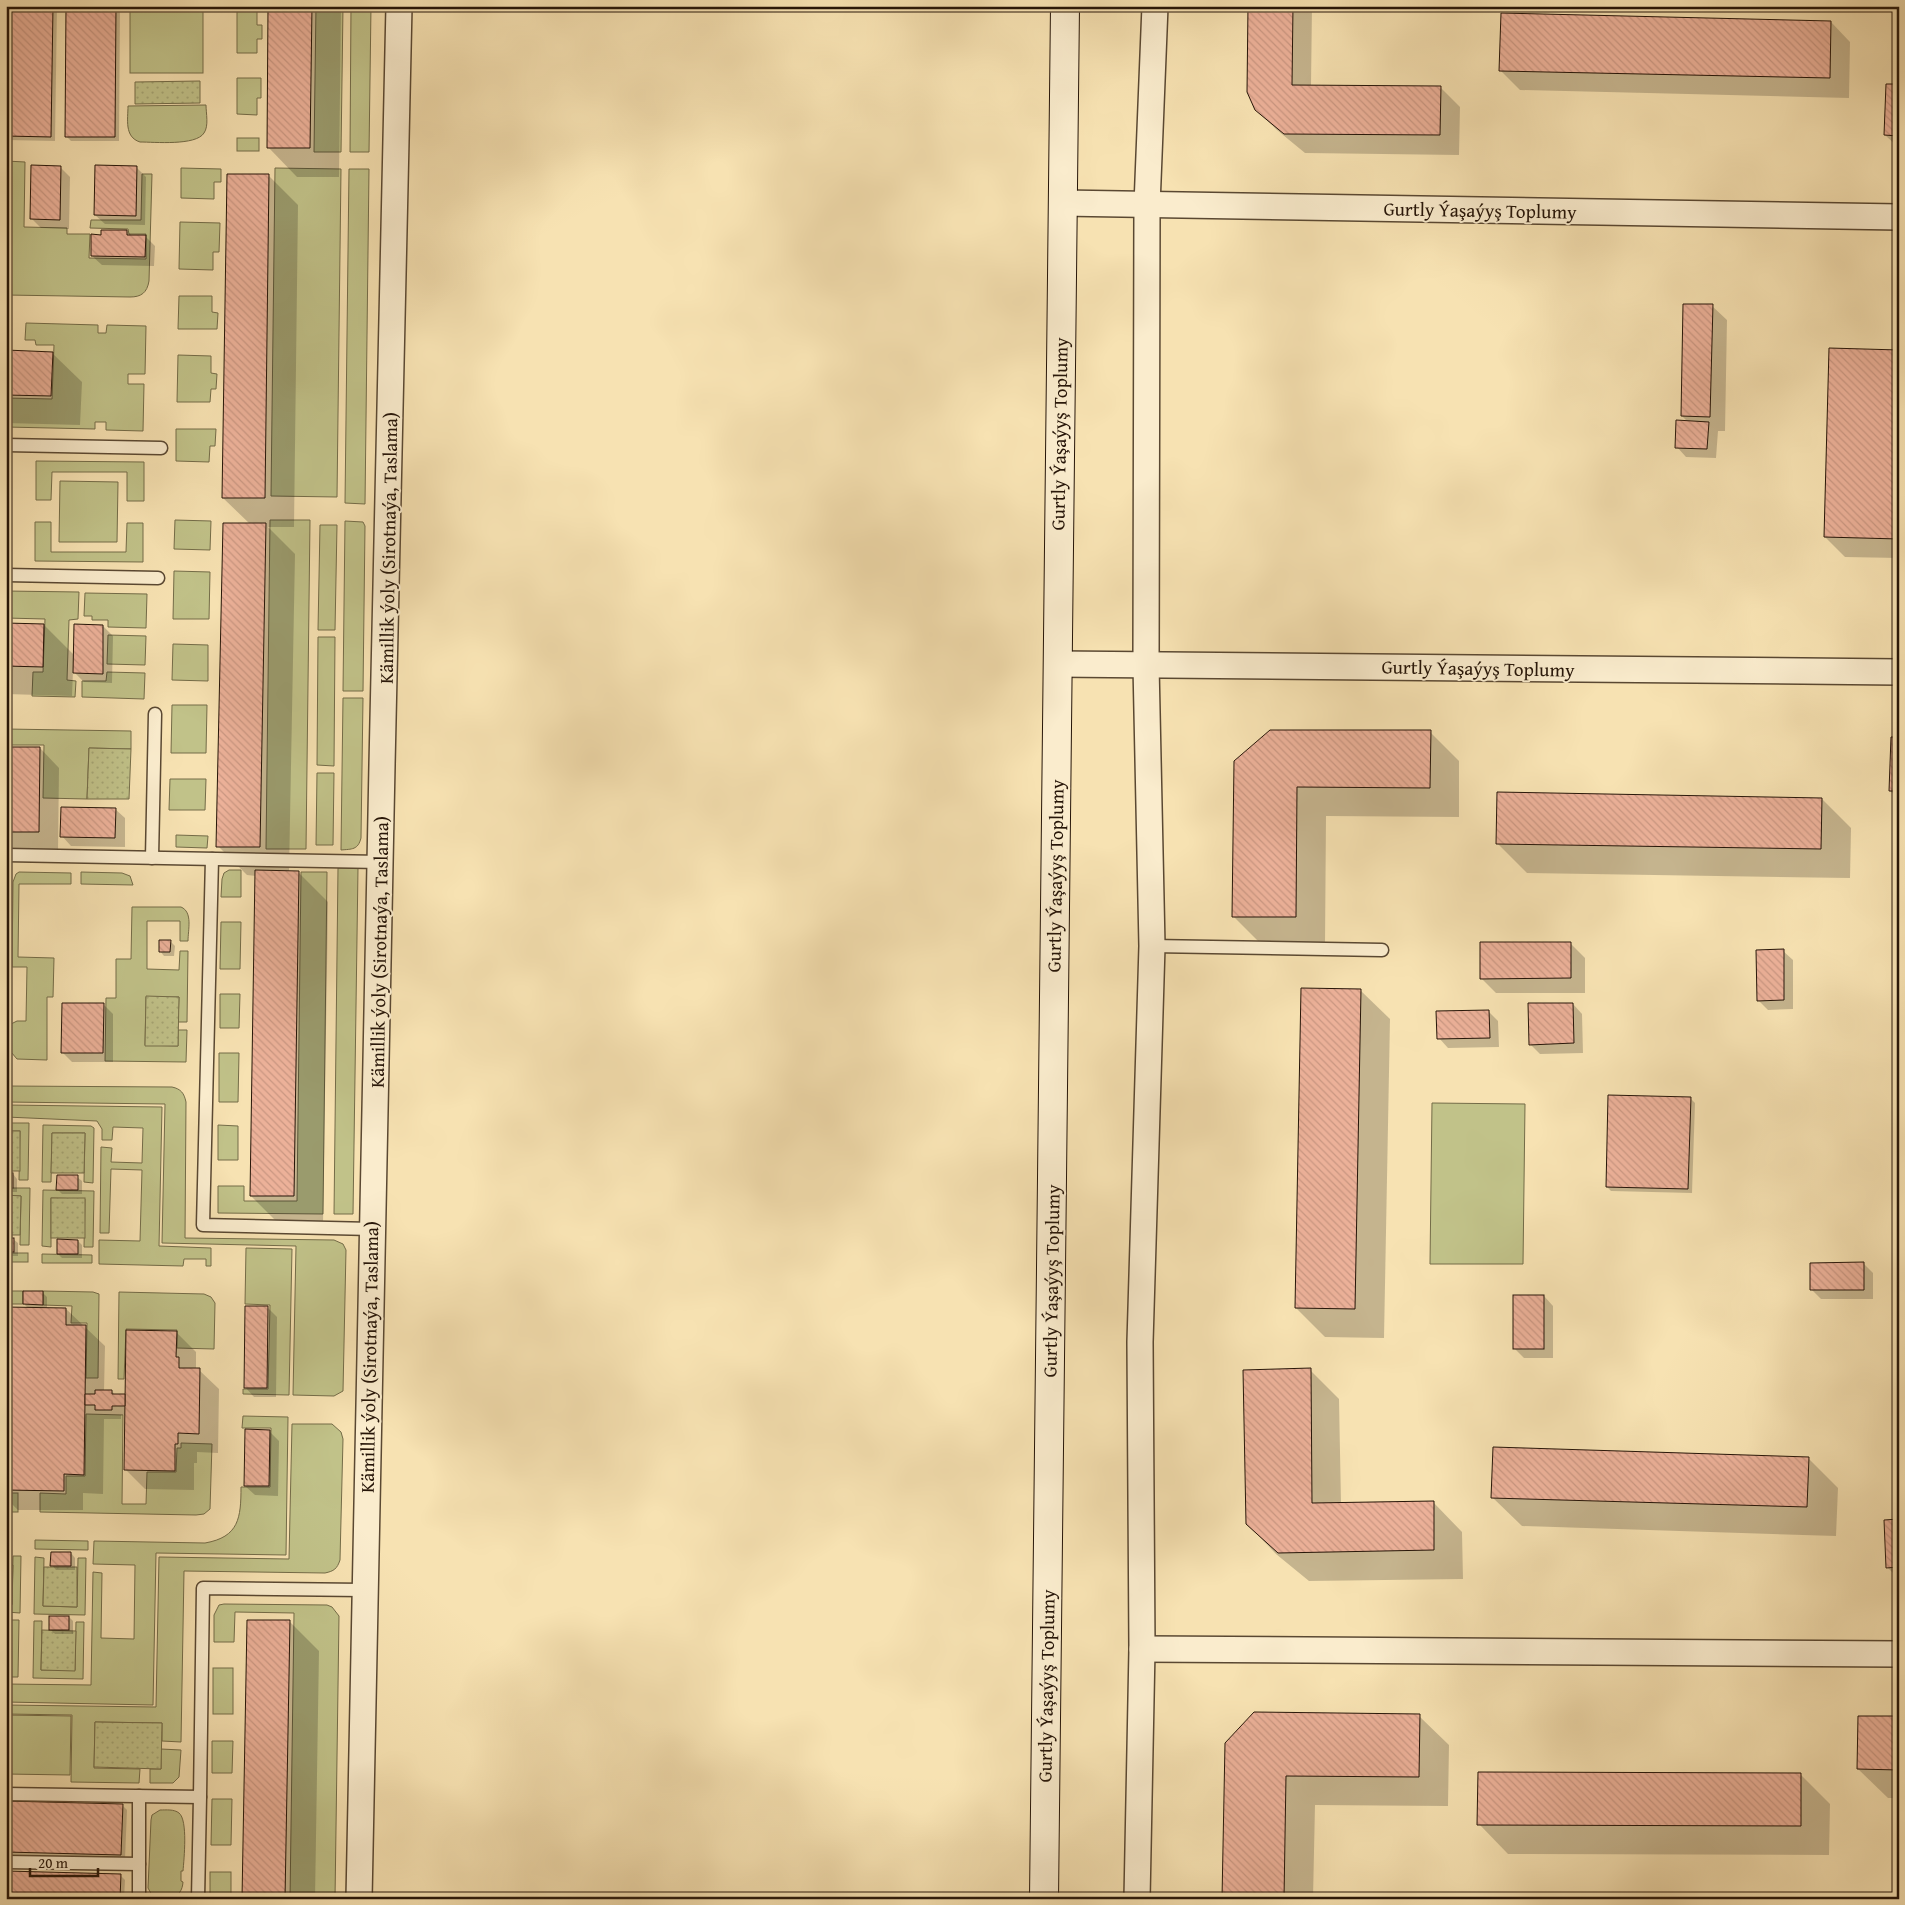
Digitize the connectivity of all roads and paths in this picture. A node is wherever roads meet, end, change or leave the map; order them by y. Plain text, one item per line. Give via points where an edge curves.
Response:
1 (399, 6) edge
2 (1065, 6) edge
3 (1155, 6) edge
4 (1062, 203) junction
5 (1147, 205) junction
6 (1899, 217) edge
7 (6, 445) edge
8 (161, 448) dead end
9 (6, 575) edge
10 (158, 578) dead end
11 (1057, 664) junction
12 (1146, 665) junction
13 (1899, 672) edge
14 (155, 714) dead end
15 (6, 855) edge
16 (152, 858) junction
17 (212, 859) junction
18 (381, 862) junction
19 (1152, 946) junction
20 (1382, 950) dead end
21 (372, 1229) junction
22 (363, 1590) junction
23 (1142, 1649) junction
24 (1899, 1654) edge
25 (6, 1794) edge
26 (139, 1796) junction
27 (200, 1797) junction
28 (6, 1862) edge
29 (139, 1864) junction
30 (139, 1899) edge
31 (198, 1899) edge
32 (359, 1899) edge
33 (1044, 1899) edge
34 (1137, 1899) edge

1 - 18 street, Kämillik ýoly (Sirotnaýa, Taslama)
2 - 4 street, Gurtly Ýaşaýyş Toplumy
3 - 5 street
4 - 5 street, Gurtly Ýaşaýyş Toplumy
4 - 11 street, Gurtly Ýaşaýyş Toplumy
5 - 6 street, Gurtly Ýaşaýyş Toplumy
5 - 12 street
7 - 8 lane
9 - 10 lane
11 - 12 street, Gurtly Ýaşaýyş Toplumy
11 - 33 street, Gurtly Ýaşaýyş Toplumy
12 - 13 street, Gurtly Ýaşaýyş Toplumy
12 - 19 street
14 - 16 lane
15 - 16 lane
16 - 17 lane
17 - 18 lane
17 - 21 lane via 203,1225
18 - 21 street, Kämillik ýoly (Sirotnaýa, Taslama)
19 - 20 lane
19 - 23 street via 1140,1342
21 - 22 street, Kämillik ýoly (Sirotnaýa, Taslama)
22 - 27 lane via 203,1588
22 - 32 street, Kämillik ýoly (Sirotnaýa, Taslama)
23 - 24 street
23 - 34 street
25 - 26 lane
26 - 27 lane
26 - 29 lane
27 - 31 lane
28 - 29 lane
29 - 30 lane

